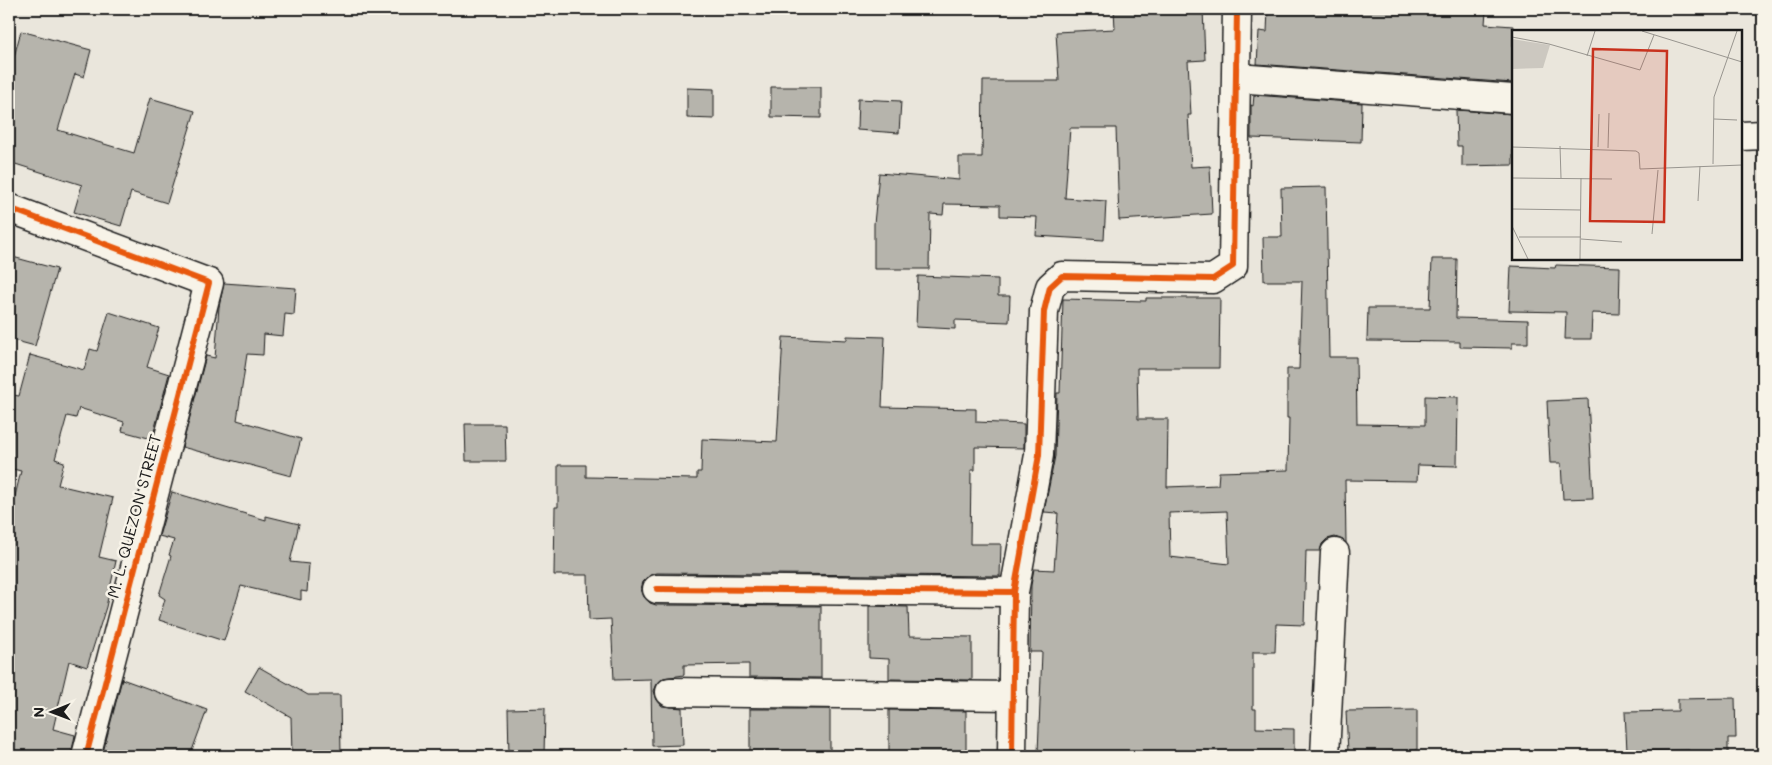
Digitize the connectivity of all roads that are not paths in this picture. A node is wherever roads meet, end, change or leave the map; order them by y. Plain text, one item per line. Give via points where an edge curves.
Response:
1 (1237, 9) edge
2 (1237, 78) junction
3 (1512, 99) edge
4 (1763, 135) edge
5 (1742, 136) edge
6 (9, 208) edge
7 (1335, 553) dead end
8 (657, 588) dead end
9 (1014, 592) junction
10 (670, 692) dead end
11 (1013, 696) junction
12 (86, 756) edge
13 (1012, 756) edge
14 (1325, 756) edge

1 - 2 street
2 - 3 street
2 - 9 street via 1233,266 1213,279 1062,276 1050,287 1044,311 1039,455
4 - 5 street
6 - 12 street, M. L. QUEZON STREET via 209,284
7 - 14 street
8 - 9 street
9 - 11 street
10 - 11 street
11 - 13 street

